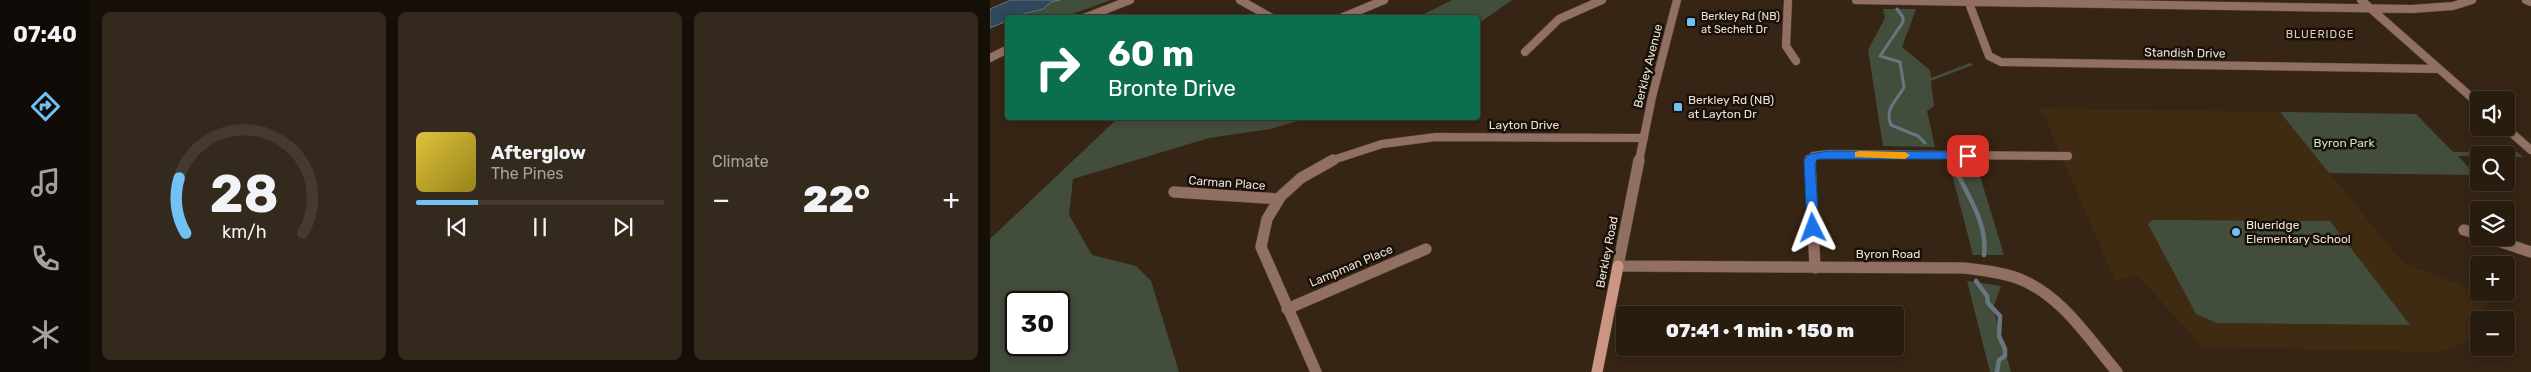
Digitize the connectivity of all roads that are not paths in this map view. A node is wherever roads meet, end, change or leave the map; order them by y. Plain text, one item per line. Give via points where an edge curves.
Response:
1 (1130, 0) edge
2 (1240, 0) edge
3 (1384, 0) edge
4 (1602, 0) edge
5 (1677, 0) edge
6 (1788, 0) edge
7 (1856, 0) edge
8 (2361, 0) edge
9 (2472, 0) edge
10 (2526, 0) edge
11 (2116, 2) edge
12 (2531, 2) edge
13 (1969, 3) junction
14 (2370, 8) junction
15 (1092, 15) edge
16 (1267, 15) edge
17 (1348, 15) edge
18 (1005, 51) edge
19 (1525, 52) dead end
20 (990, 58) edge
21 (1796, 61) dead end
22 (2439, 69) junction
23 (2470, 96) edge
24 (2515, 136) edge
25 (1644, 138) junction
26 (2531, 150) edge
27 (2068, 156) dead end
28 (1174, 192) dead end
29 (1279, 199) junction
30 (2464, 230) dead end
31 (2470, 232) edge
32 (2513, 246) edge
33 (1426, 249) dead end
34 (2531, 252) edge
35 (1618, 266) junction
36 (1815, 268) junction
37 (1288, 309) junction
38 (1316, 372) edge
39 (1597, 372) edge
40 (2117, 372) edge

1 - 15 street
2 - 16 street
3 - 17 street
4 - 19 street via 1559,19
5 - 25 street, Berkley Avenue
6 - 21 street via 1786,46
7 - 13 street
8 - 14 street
9 - 14 street via 2435,8
10 - 12 street
11 - 13 street
11 - 14 street
13 - 22 street, Standish Drive via 1989,56 2001,62
14 - 22 street
18 - 20 street
22 - 23 street
24 - 26 street
25 - 29 street, Layton Drive via 1436,137 1388,142 1333,160 1301,179
25 - 35 street, Berkley Road
27 - 36 street via 1814,156 1809,165
28 - 29 street, Carman Place
29 - 37 street, Layton Drive via 1265,223 1261,247
30 - 31 street
32 - 34 street
33 - 37 street, Lampman Place
35 - 36 street, Byron Road
35 - 39 street, Berkley Road
36 - 40 street, Byron Road via 1964,268 2027,281 2062,306
37 - 38 street, Layton Drive

